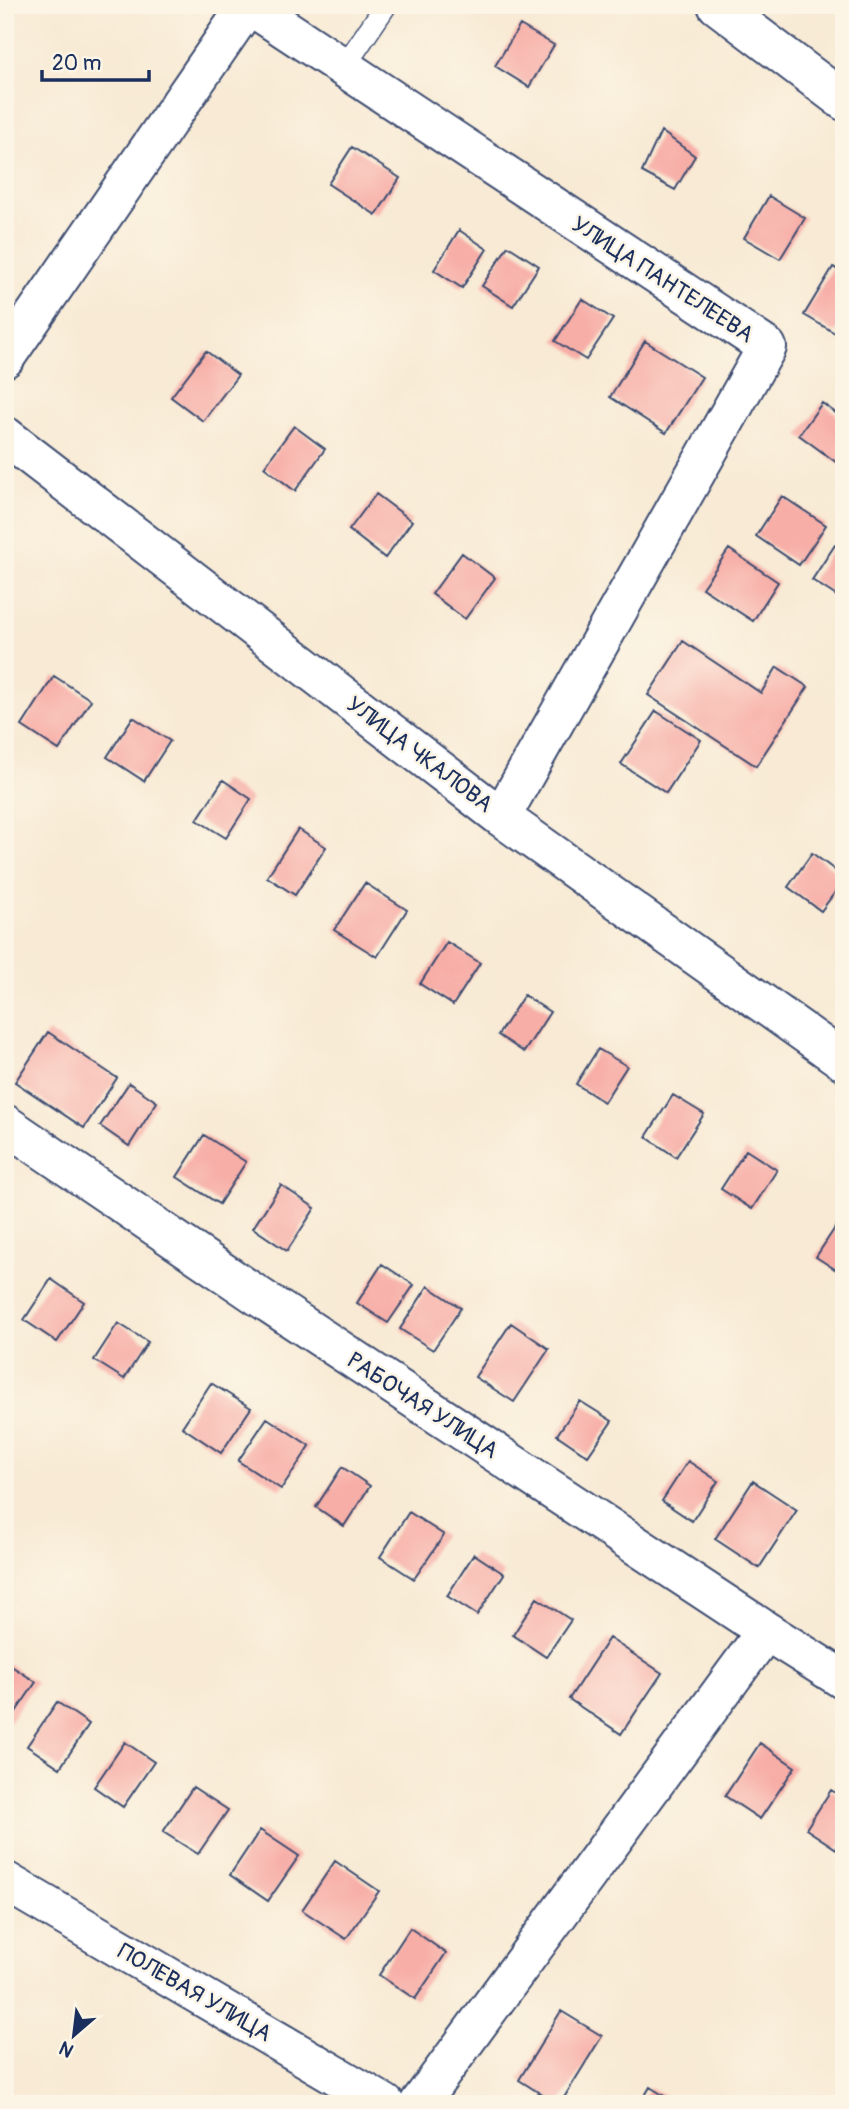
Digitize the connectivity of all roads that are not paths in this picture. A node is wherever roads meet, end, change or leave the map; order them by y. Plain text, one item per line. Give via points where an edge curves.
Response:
1 (249, 5) edge
2 (386, 5) edge
3 (717, 5) edge
4 (344, 67) junction
5 (844, 100) edge
6 (5, 358) edge
7 (5, 436) edge
8 (501, 817) junction
9 (844, 1061) edge
10 (5, 1124) edge
11 (765, 1631) junction
12 (840, 1671) edge
13 (10, 1890) edge
14 (386, 2104) edge
15 (419, 2104) edge

1 - 4 street, УЛИЦА ПАНТЕЛЕЕВА
1 - 6 street
2 - 4 lane
3 - 5 street
4 - 8 street, УЛИЦА ПАНТЕЛЕЕВА via 767,347
7 - 8 street, УЛИЦА ЧКАЛОВА
8 - 9 street, УЛИЦА ЧКАЛОВА
10 - 11 street, РАБОЧАЯ УЛИЦА
11 - 12 street, РАБОЧАЯ УЛИЦА
11 - 15 street
13 - 14 street, ПОЛЕВАЯ УЛИЦА

